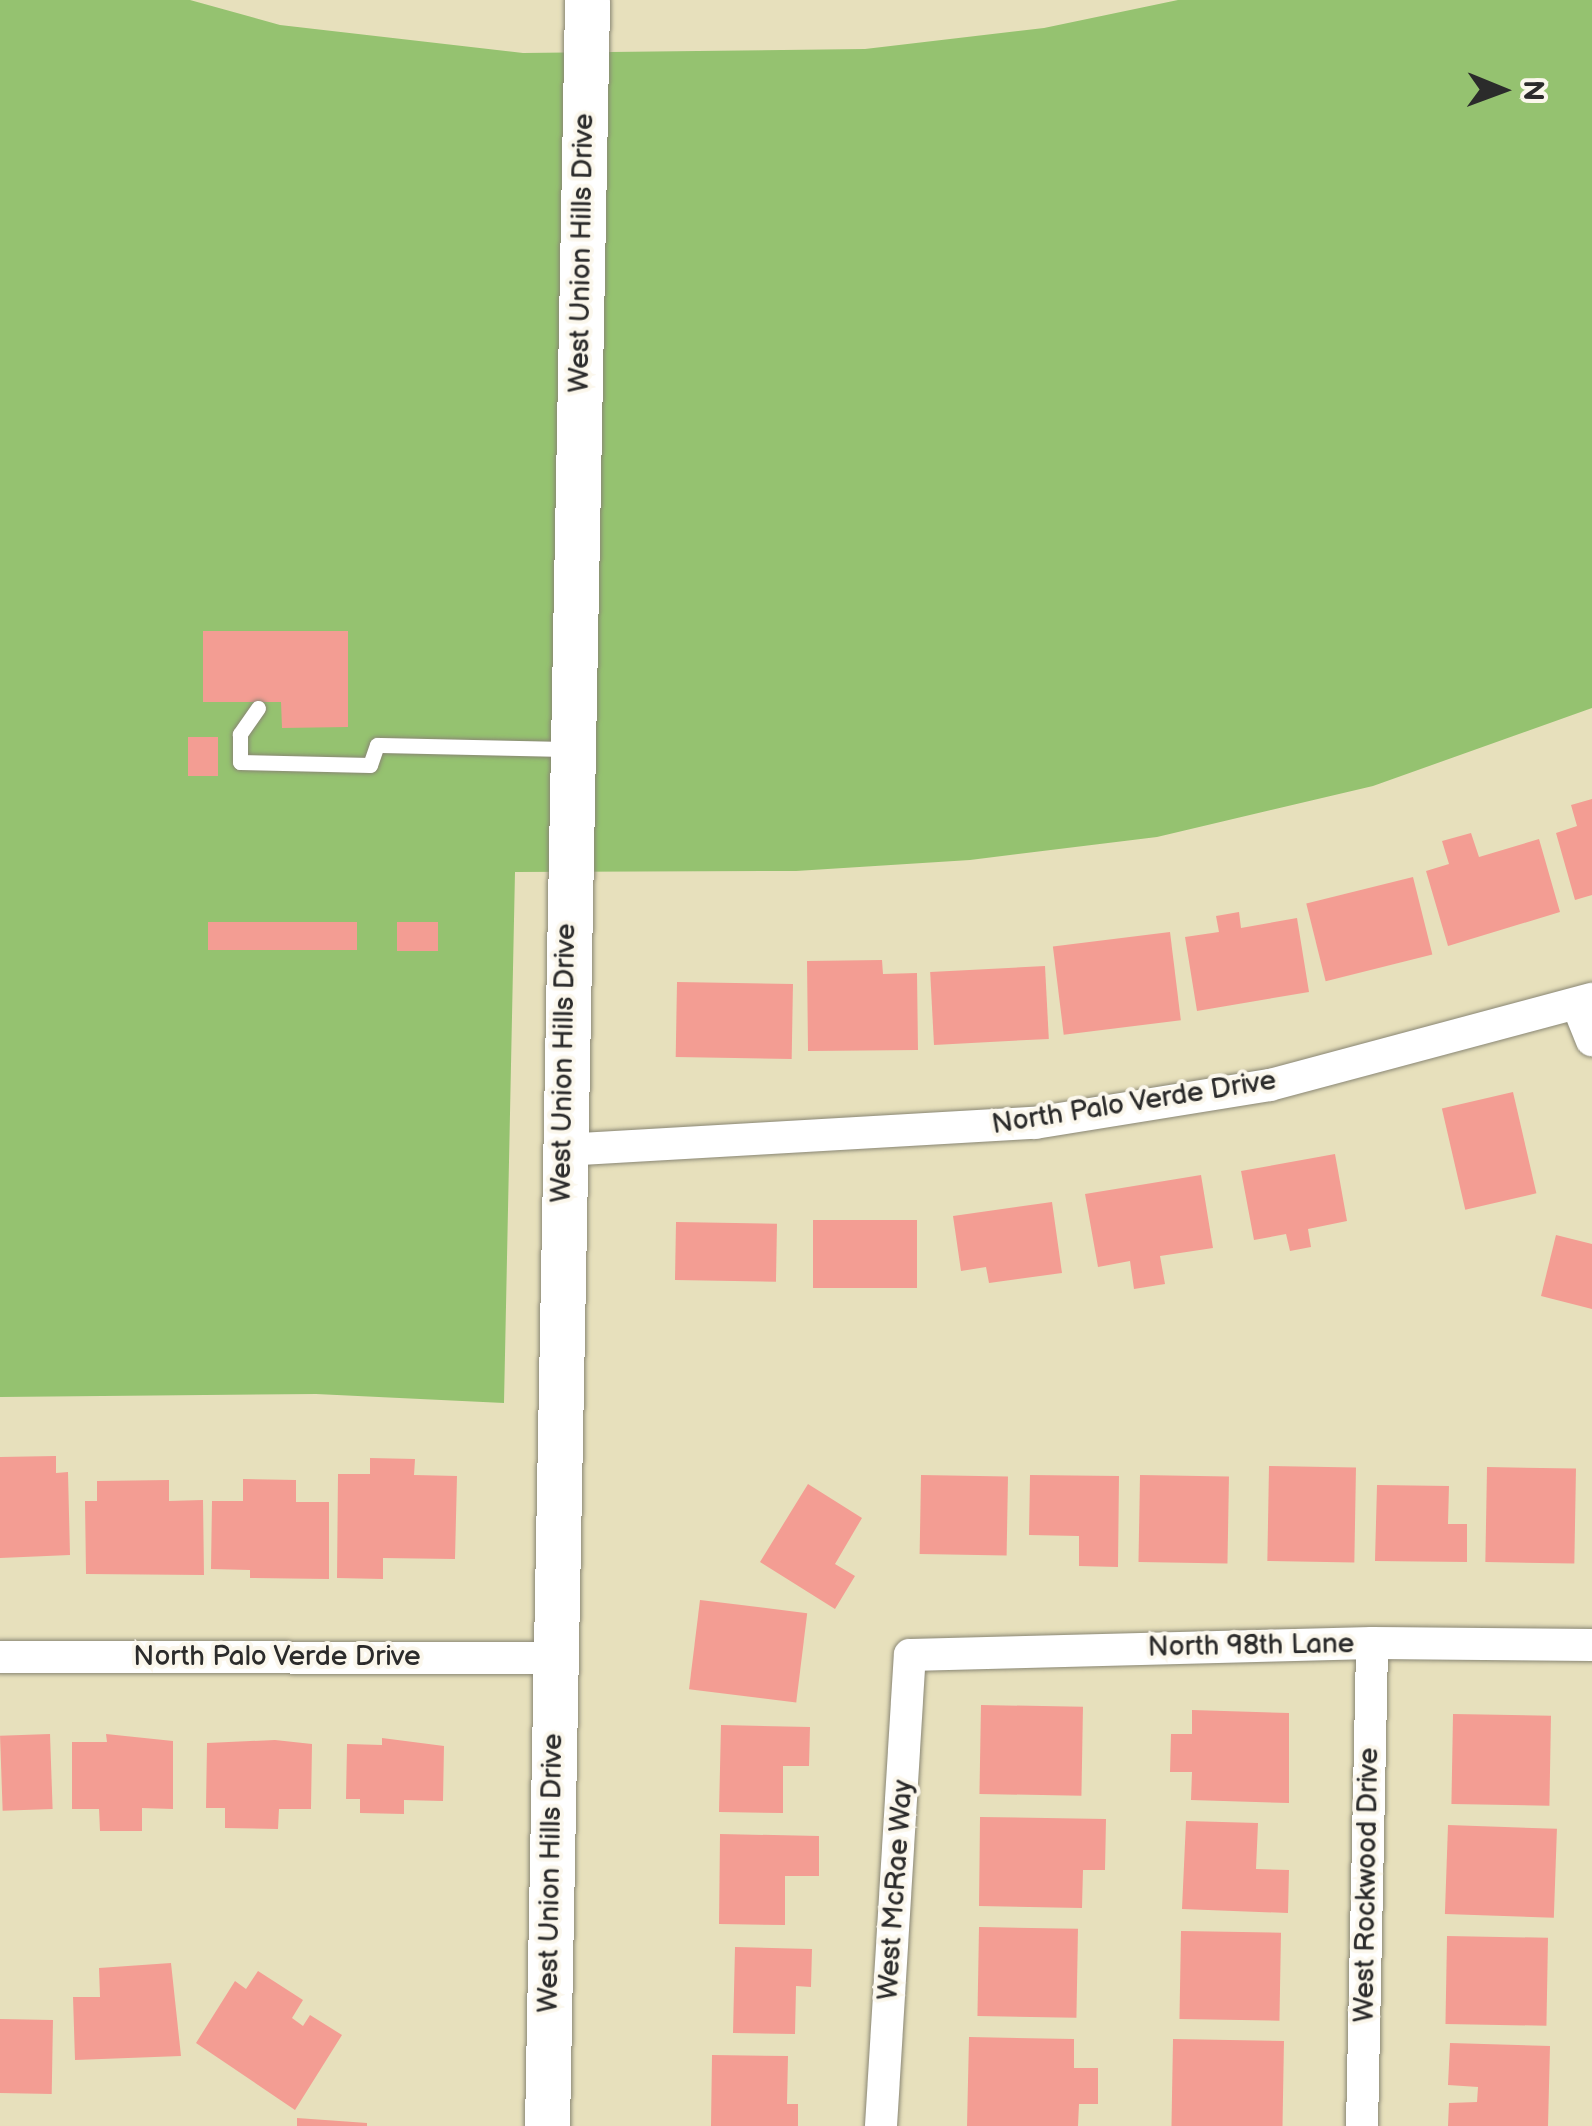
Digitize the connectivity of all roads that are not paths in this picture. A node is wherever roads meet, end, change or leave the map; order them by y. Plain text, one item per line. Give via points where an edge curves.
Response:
1 (587, 0) edge
2 (258, 708) dead end
3 (573, 750) junction
4 (1585, 1002) edge
5 (1592, 1040) edge
6 (562, 1150) junction
7 (1372, 1643) junction
8 (1592, 1645) edge
9 (910, 1655) joint
10 (0, 1658) edge
11 (554, 1658) junction
12 (546, 2126) edge
13 (881, 2126) edge
14 (1362, 2126) edge

1 - 3 main road, West Union Hills Drive
2 - 3 lane via 240,734 240,762 370,765 377,745
3 - 6 main road, West Union Hills Drive
4 - 5 street, North Palo Verde Drive
4 - 6 street, North Palo Verde Drive via 1270,1085 1035,1123
6 - 11 main road, West Union Hills Drive
7 - 8 street, North 98th Lane
7 - 9 street, North 98th Lane
7 - 14 street, West Rockwood Drive
9 - 13 street, West McRae Way
10 - 11 street, North Palo Verde Drive
11 - 12 main road, West Union Hills Drive

